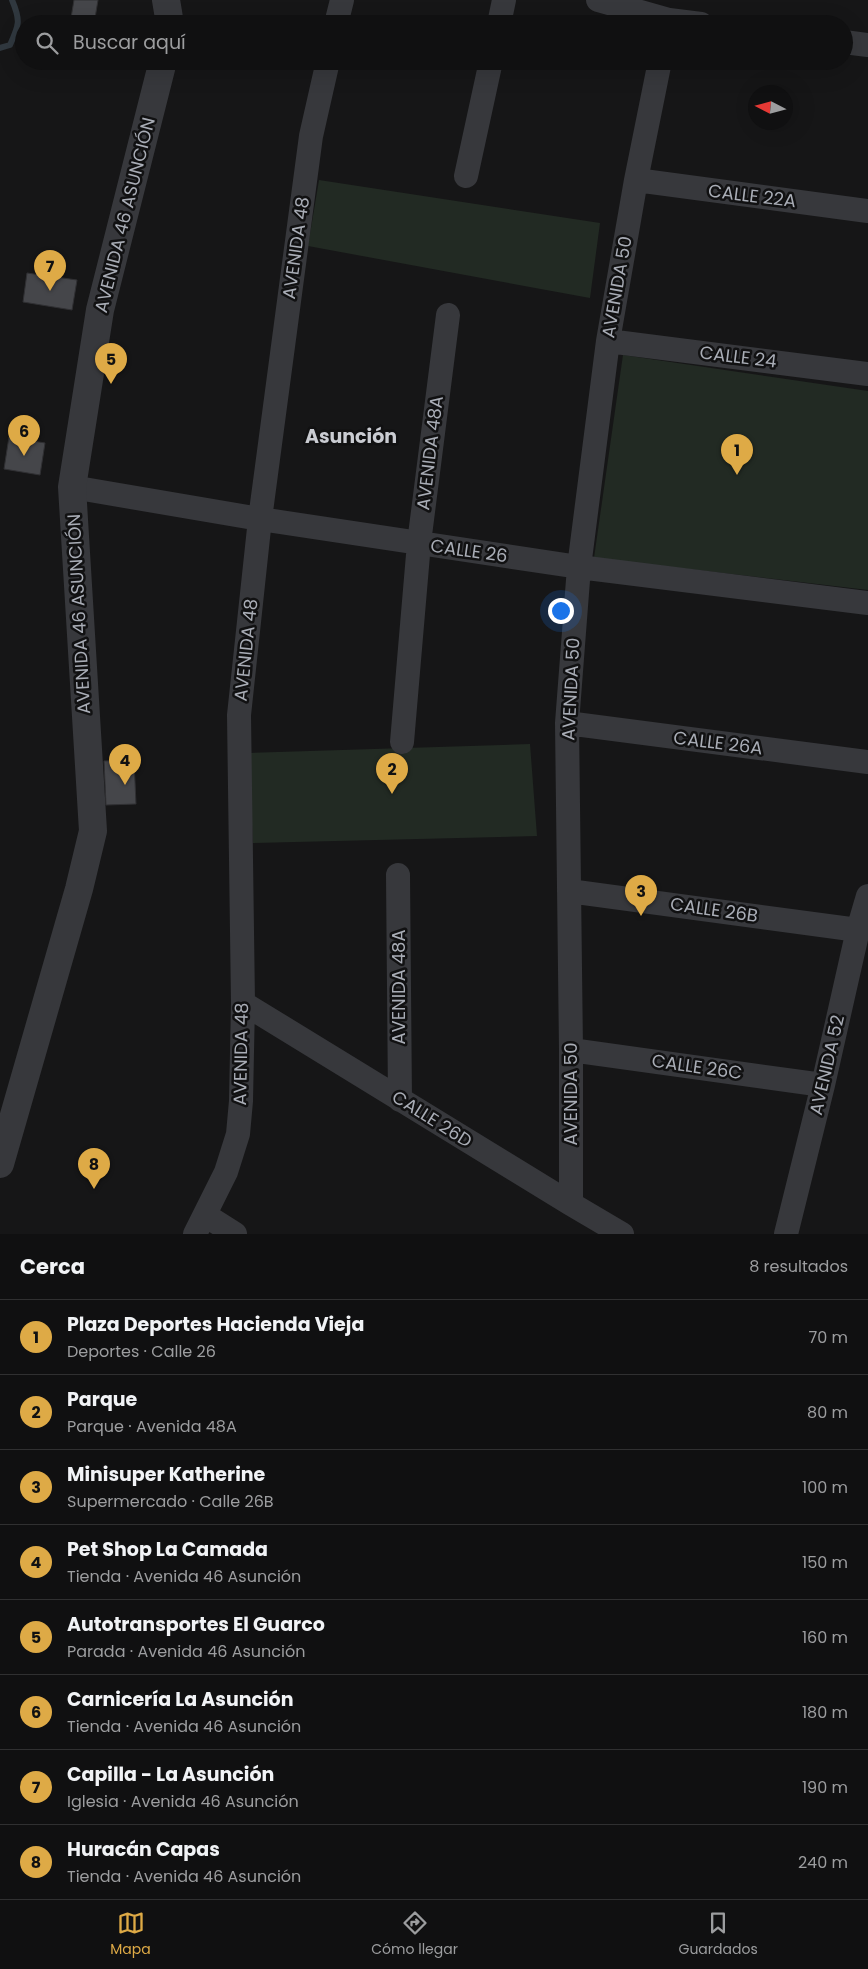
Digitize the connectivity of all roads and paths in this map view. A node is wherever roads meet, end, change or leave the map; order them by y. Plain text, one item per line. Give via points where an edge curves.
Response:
1 (342, 0) edge
2 (504, 0) edge
3 (598, 0) edge
4 (338, 15) edge
5 (501, 15) edge
6 (646, 15) edge
7 (853, 44) edge
8 (868, 46) edge
9 (161, 70) edge
10 (326, 70) edge
11 (489, 70) edge
12 (658, 70) edge
13 (466, 176) dead end
14 (636, 180) junction
15 (868, 211) edge
16 (448, 314) dead end
17 (608, 341) junction
18 (868, 374) edge
19 (72, 487) junction
20 (260, 520) junction
21 (419, 543) junction
22 (579, 567) junction
23 (868, 603) edge
24 (567, 723) junction
25 (402, 742) dead end
26 (868, 762) edge
27 (398, 875) dead end
28 (570, 891) junction
29 (868, 896) edge
30 (858, 930) junction
31 (243, 1003) junction
32 (571, 1050) junction
33 (823, 1084) junction
34 (400, 1100) junction
35 (0, 1164) edge
36 (570, 1204) junction
37 (200, 1225) edge
38 (235, 1234) edge
39 (622, 1234) edge
40 (786, 1234) edge

1 - 4 street
2 - 5 street
3 - 6 street
7 - 8 street
9 - 19 street, AVENIDA 46 ASUNCIÓN via 100,310
10 - 20 street, AVENIDA 48 via 311,136
11 - 13 street
12 - 14 street, AVENIDA 50
14 - 15 street, CALLE 22A
14 - 17 street, AVENIDA 50
16 - 21 street, AVENIDA 48A
17 - 18 street, CALLE 24
17 - 22 street, AVENIDA 50
19 - 20 street, CALLE 26
19 - 35 street, AVENIDA 46 ASUNCIÓN via 93,831
20 - 21 street, CALLE 26
20 - 31 street, AVENIDA 48 via 239,715
21 - 22 street, CALLE 26
21 - 25 street, AVENIDA 48A
22 - 23 street, CALLE 26
22 - 24 street, AVENIDA 50
24 - 26 street, CALLE 26A
24 - 28 street, AVENIDA 50
27 - 34 street, AVENIDA 48A
28 - 30 street, CALLE 26B
28 - 32 street, AVENIDA 50
29 - 30 street, AVENIDA 52
30 - 33 street, AVENIDA 52
31 - 34 street, CALLE 26D
31 - 37 street, AVENIDA 48 via 238,1134 226,1172
32 - 33 street, CALLE 26C
32 - 36 street, AVENIDA 50
33 - 40 street, AVENIDA 52
34 - 36 street, CALLE 26D
36 - 39 street, CALLE 26D
37 - 38 street

